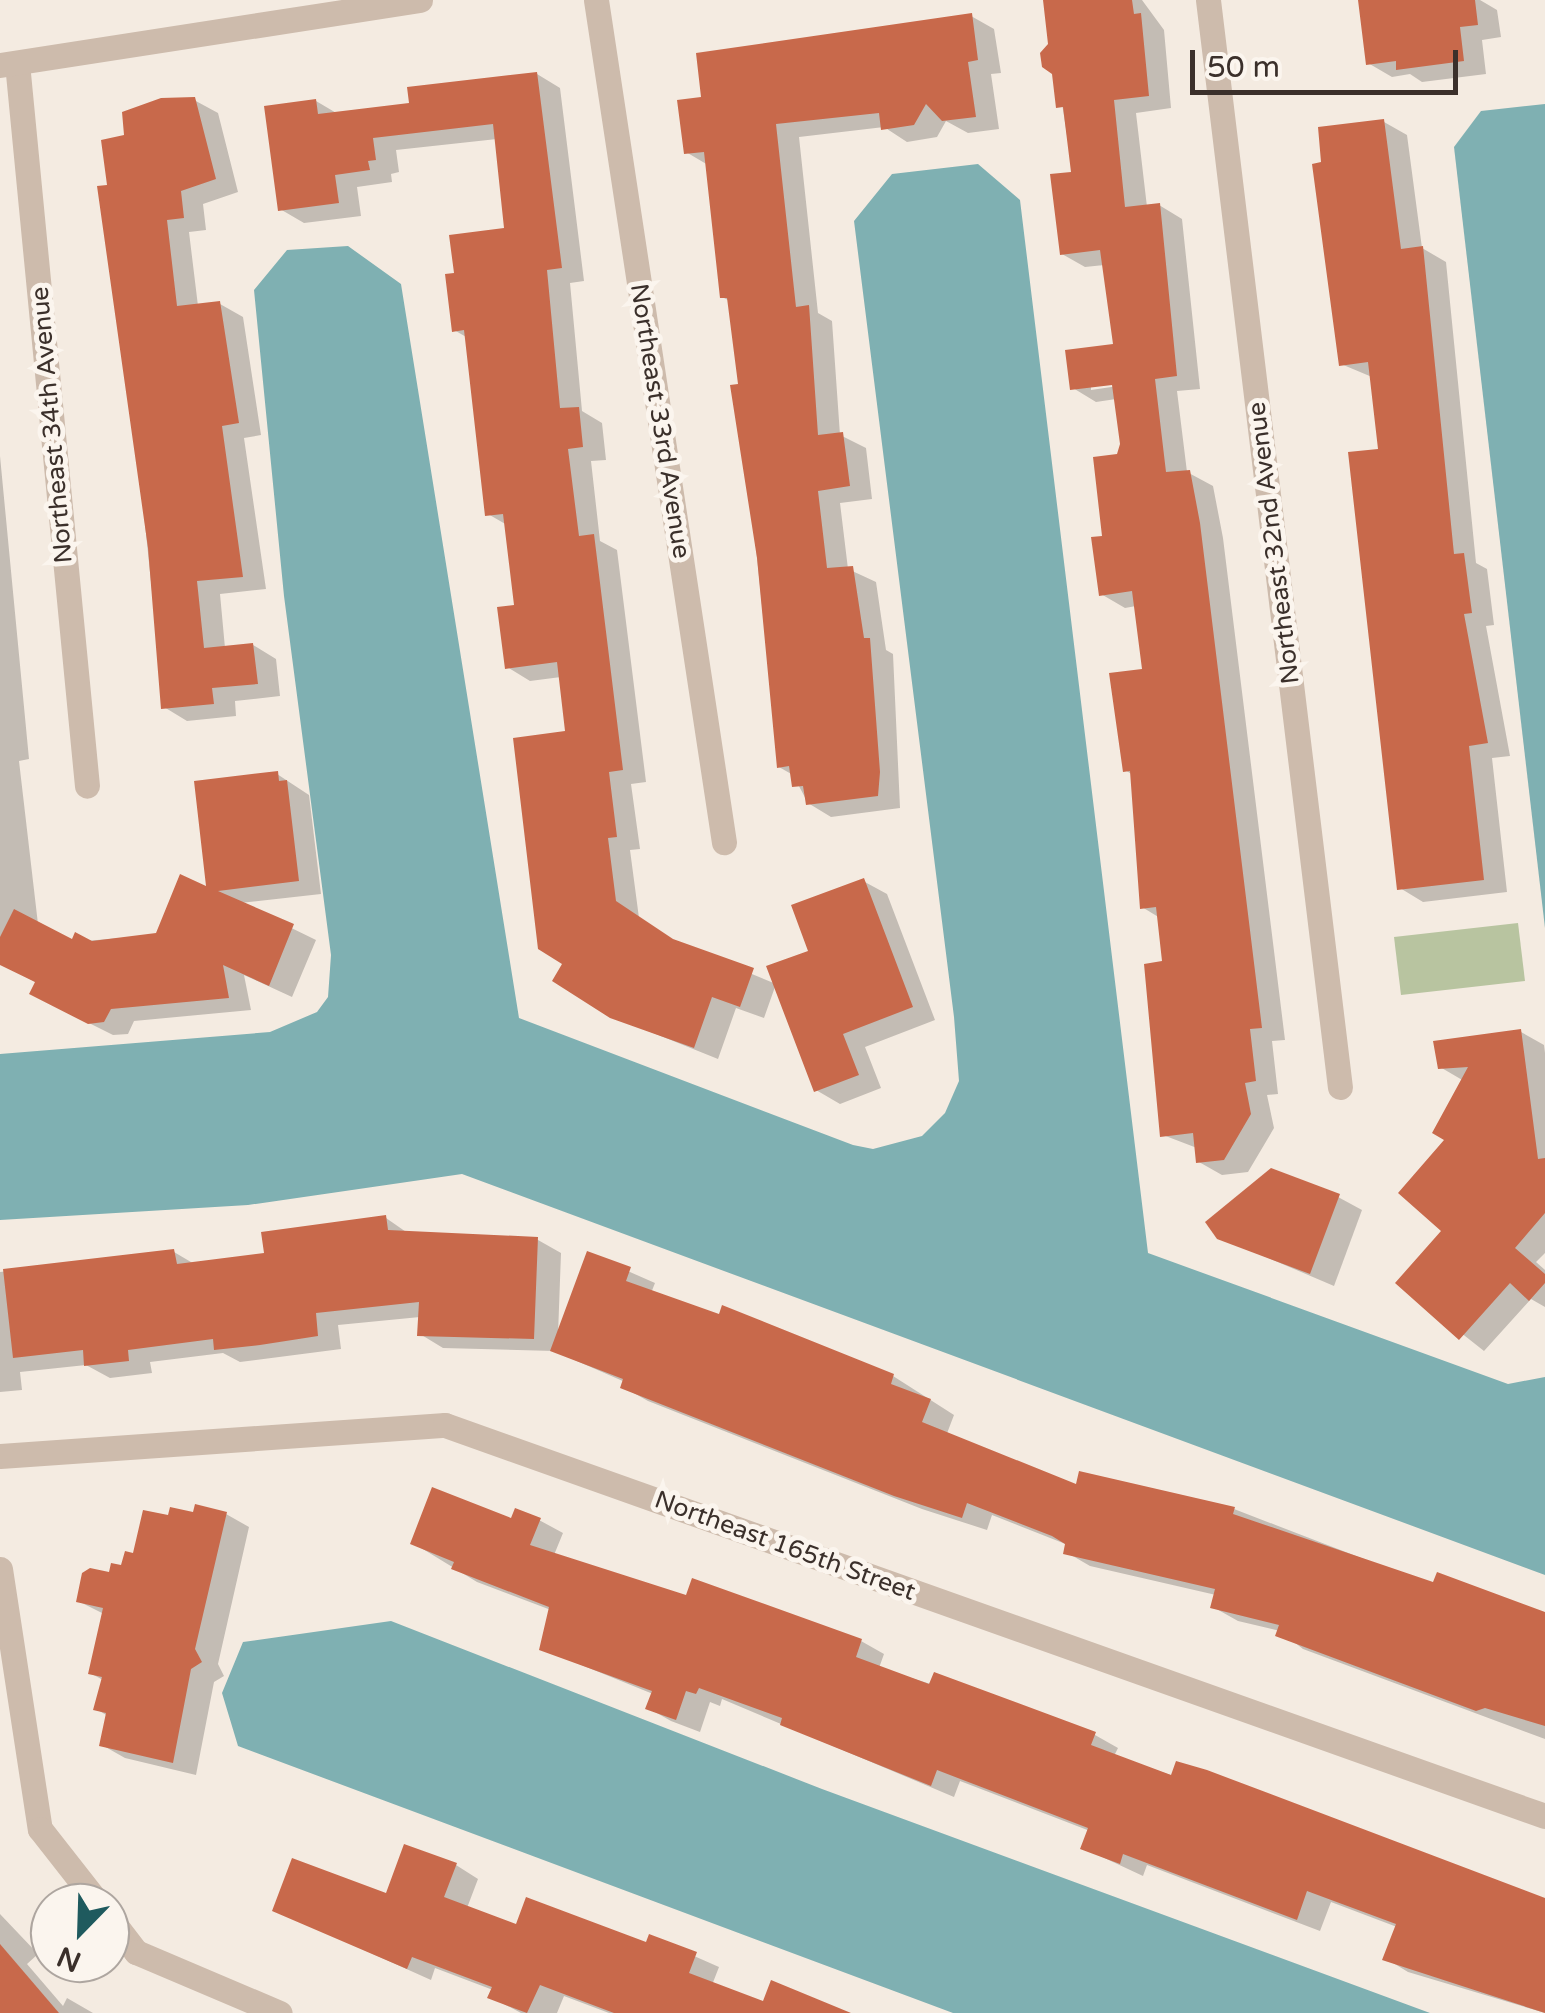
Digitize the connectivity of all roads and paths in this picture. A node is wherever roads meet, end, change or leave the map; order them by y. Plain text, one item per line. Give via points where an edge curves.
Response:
1 (420, 0) edge
2 (596, 0) edge
3 (1208, 0) edge
4 (9, 64) edge
5 (86, 786) dead end
6 (724, 842) dead end
7 (1340, 1086) dead end
8 (0, 1456) edge
9 (0, 1568) edge
10 (1545, 1816) edge
11 (83, 1883) edge
12 (130, 1944) edge
13 (280, 2013) edge

1 - 4 street
2 - 6 street, Northeast 33rd Avenue
3 - 7 street, Northeast 32nd Avenue
4 - 5 street, Northeast 34th Avenue
8 - 10 street, Northeast 165th Street via 445,1426
9 - 11 street via 40,1828
12 - 13 street

